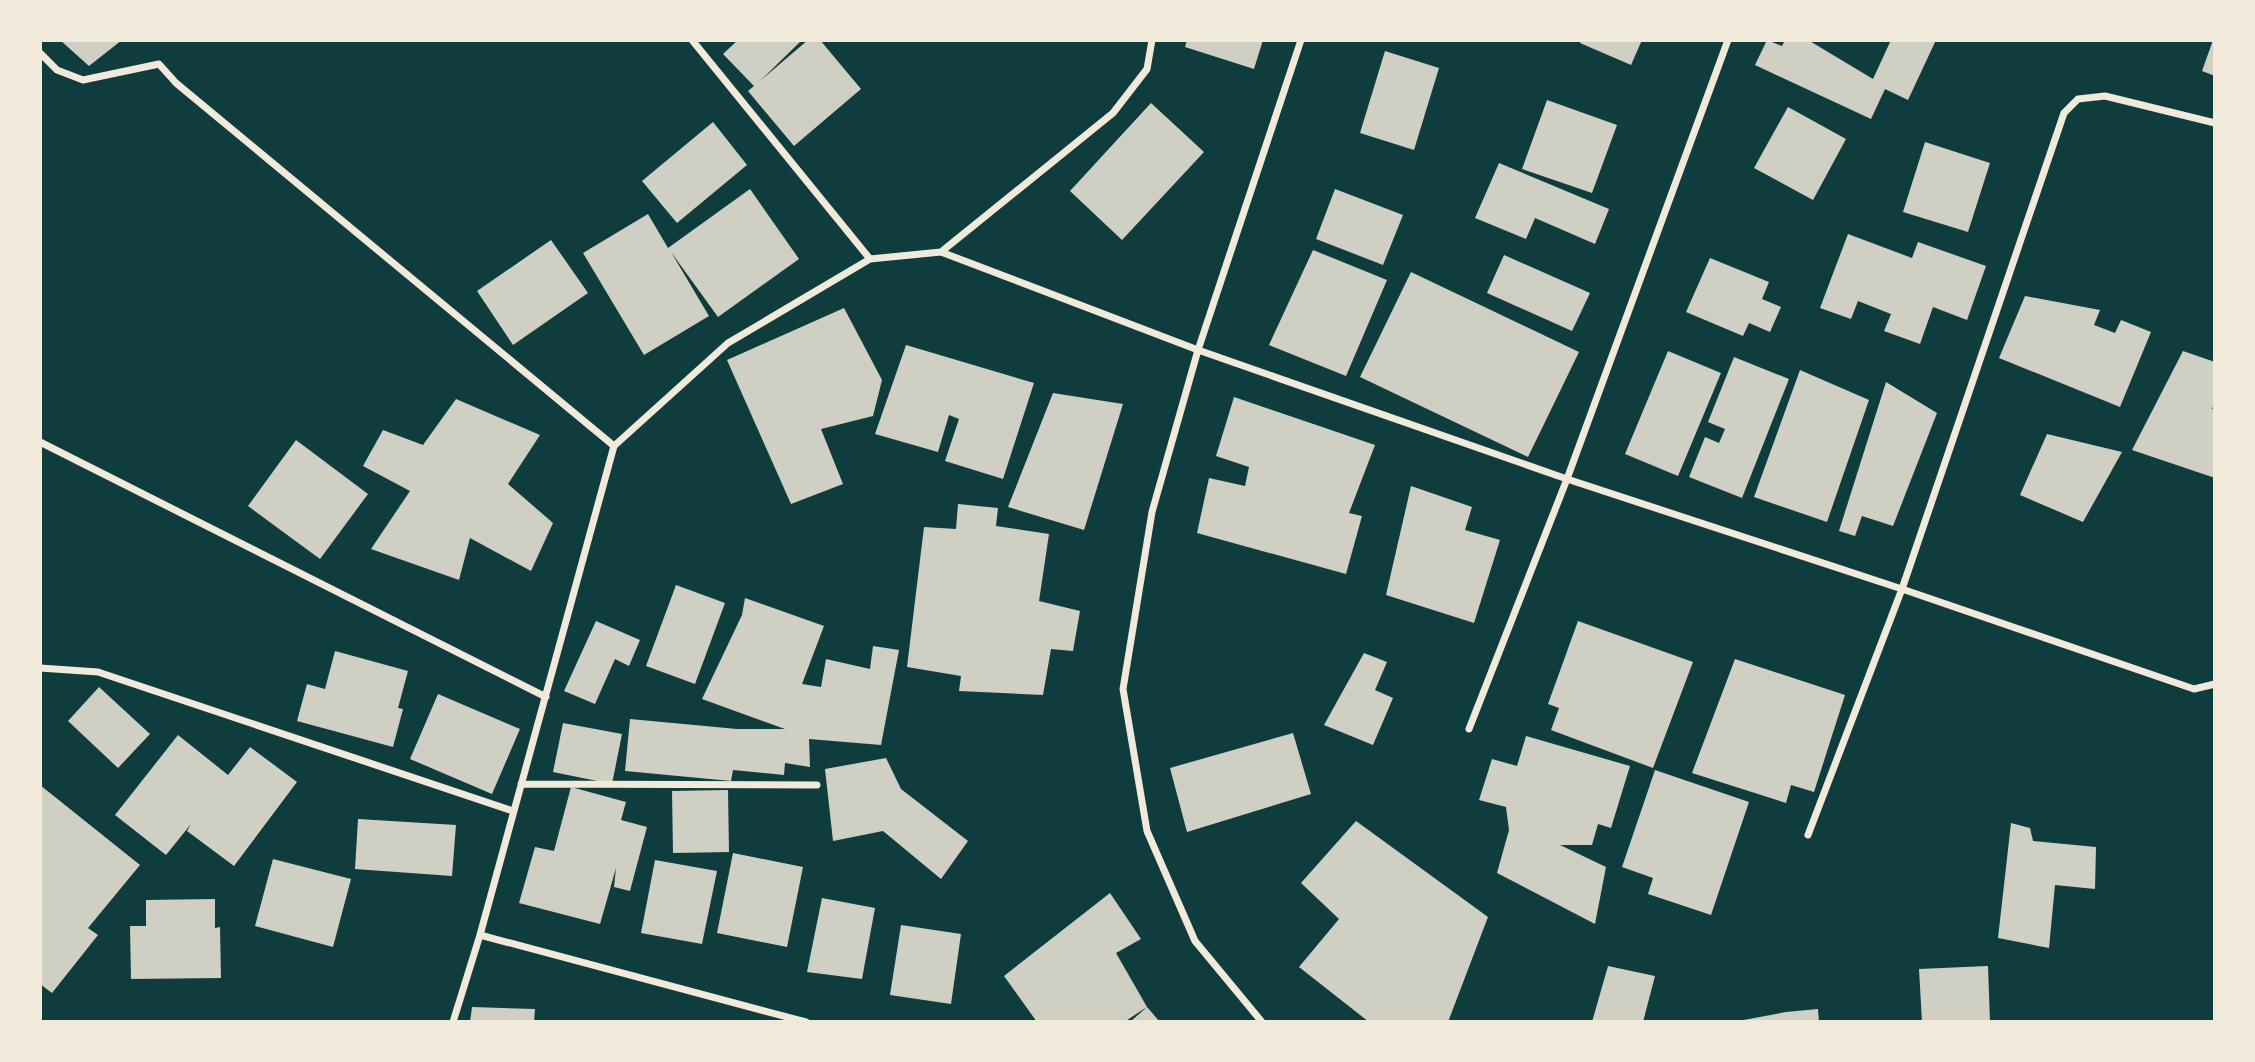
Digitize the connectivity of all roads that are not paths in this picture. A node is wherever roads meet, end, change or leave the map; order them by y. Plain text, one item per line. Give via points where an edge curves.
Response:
1 (692, 40) edge
2 (1152, 40) edge
3 (1301, 40) edge
4 (1728, 40) edge
5 (40, 53) edge
6 (2215, 123) edge
7 (941, 252) junction
8 (870, 259) junction
9 (1198, 350) junction
10 (40, 442) edge
11 (614, 446) junction
12 (1567, 480) junction
13 (1902, 590) junction
14 (40, 668) edge
15 (2215, 684) edge
16 (546, 697) junction
17 (1469, 729) dead end
18 (521, 784) junction
19 (817, 785) dead end
20 (513, 811) junction
21 (1808, 835) dead end
22 (480, 935) junction
23 (453, 1022) edge
24 (806, 1022) edge
25 (1262, 1022) edge

1 - 8 street
2 - 7 street via 1147,69 1113,113
3 - 9 street
4 - 12 street
5 - 11 street via 57,70 83,80 159,64 176,83
6 - 13 street via 2105,96 2078,99 2064,113
7 - 8 street
7 - 9 street
8 - 11 street via 728,343
9 - 12 street
9 - 25 street via 1152,512 1123,689 1147,831 1195,942
10 - 16 street
11 - 16 street
12 - 13 street
12 - 17 street
13 - 15 street via 2193,689
13 - 21 street
14 - 20 street via 98,672
16 - 18 street
18 - 19 street
18 - 20 street
20 - 22 street
22 - 23 street
22 - 24 street

